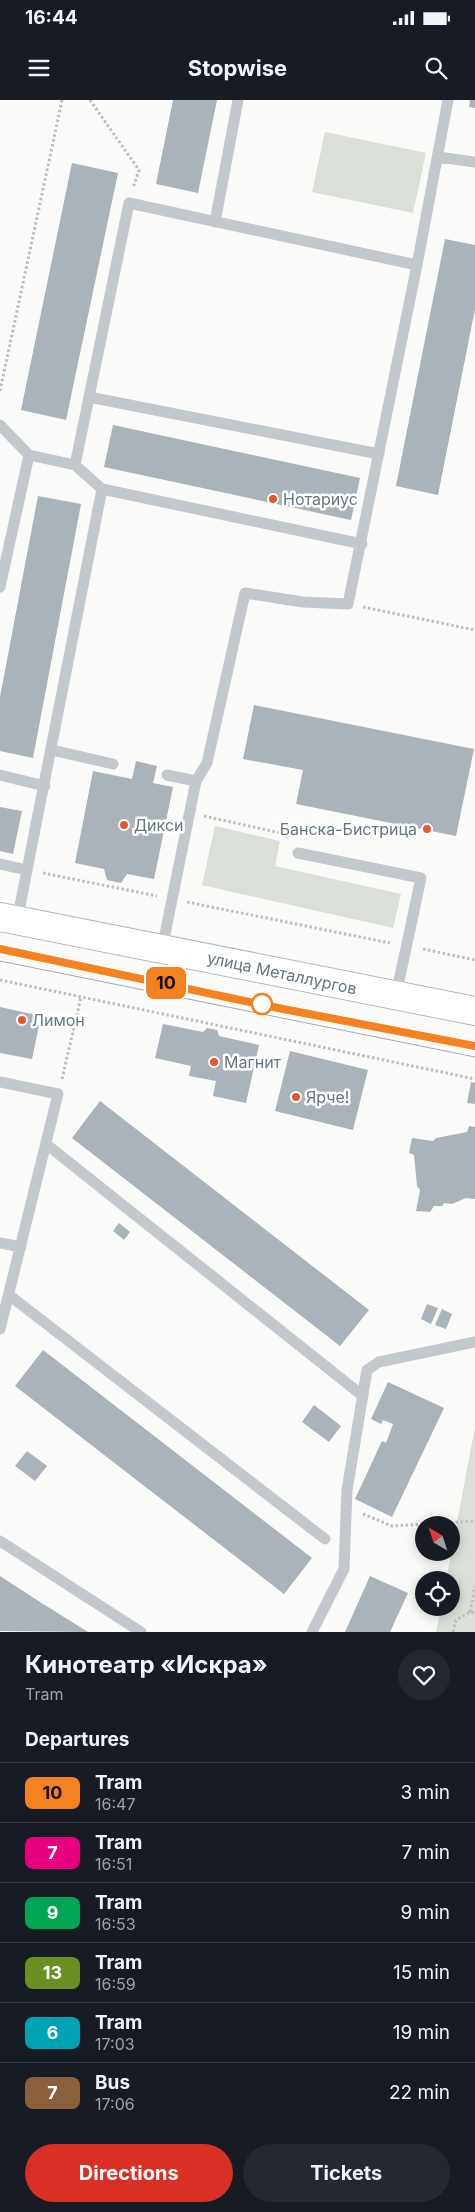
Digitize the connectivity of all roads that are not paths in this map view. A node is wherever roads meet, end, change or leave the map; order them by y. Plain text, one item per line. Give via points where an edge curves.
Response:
1 (238, 100) edge
2 (448, 100) edge
3 (438, 157) junction
4 (475, 162) edge
5 (215, 222) junction
6 (417, 265) junction
7 (89, 397) junction
8 (0, 425) edge
9 (380, 454) junction
10 (29, 456) junction
11 (75, 465) junction
12 (102, 489) junction
13 (362, 544) junction
14 (0, 587) edge
15 (52, 750) junction
16 (112, 764) dead end
17 (0, 775) edge
18 (167, 775) dead end
19 (196, 781) junction
20 (45, 786) junction
21 (298, 853) road end
22 (0, 864) edge
23 (27, 870) junction
24 (9, 919) edge
25 (162, 948) junction
26 (396, 997) junction
27 (475, 1011) edge
28 (0, 1082) edge
29 (46, 1144) junction
30 (0, 1243) edge
31 (21, 1247) junction
32 (9, 1295) junction
33 (0, 1329) edge
34 (475, 1342) edge
35 (363, 1396) junction
36 (325, 1539) dead end
37 (0, 1540) edge
38 (142, 1632) edge
39 (312, 1632) edge

1 - 5 lane
2 - 3 lane
3 - 4 lane
3 - 6 lane
5 - 6 lane
5 - 7 lane via 129,203
6 - 9 lane
7 - 9 lane
7 - 11 lane
8 - 10 lane
9 - 13 lane
10 - 11 lane
10 - 14 lane
11 - 12 lane
12 - 13 lane
12 - 15 lane
13 - 19 lane via 348,604 303,602 245,592 207,763
15 - 16 lane
15 - 20 lane
17 - 20 lane
18 - 19 lane
19 - 25 lane
20 - 23 lane
21 - 26 lane via 421,878
22 - 23 lane
23 - 24 lane
24 - 25 main road, улица Металлургов
25 - 26 main road, улица Металлургов
26 - 27 main road, улица Металлургов
28 - 29 lane via 58,1094
29 - 31 lane
29 - 35 lane
30 - 31 lane
31 - 32 lane
32 - 33 lane
32 - 36 lane
34 - 35 lane via 379,1362 367,1370
35 - 39 lane via 347,1490 344,1570
37 - 38 lane

